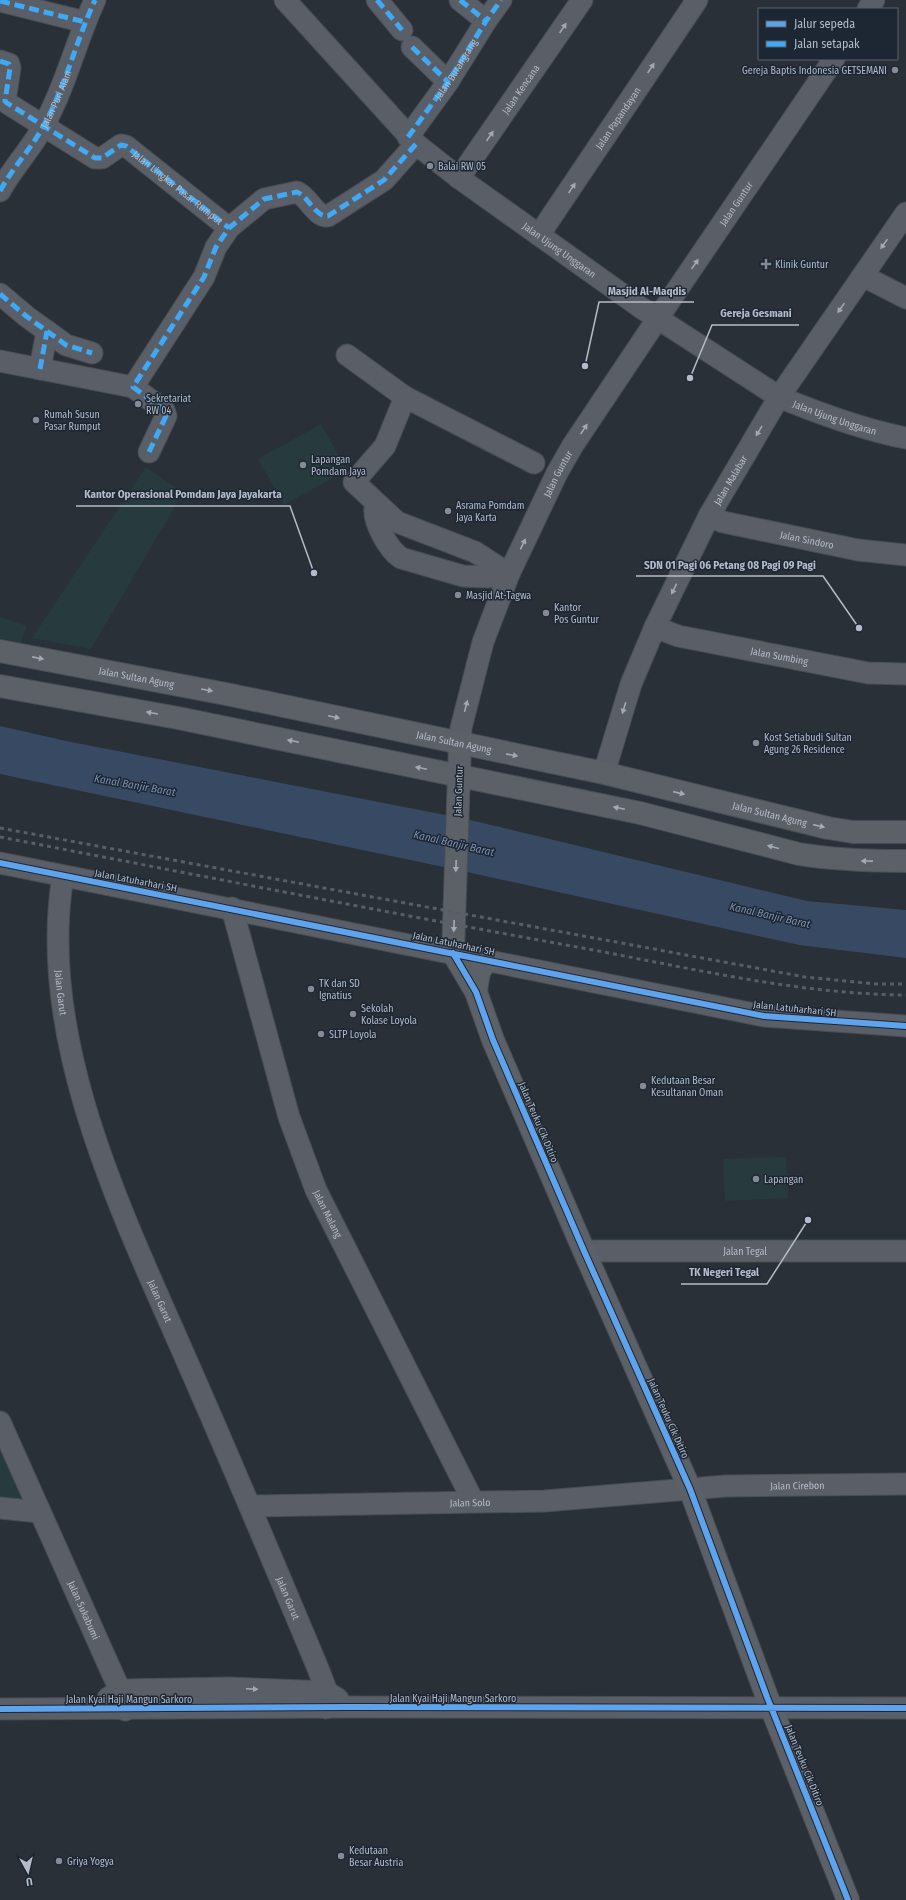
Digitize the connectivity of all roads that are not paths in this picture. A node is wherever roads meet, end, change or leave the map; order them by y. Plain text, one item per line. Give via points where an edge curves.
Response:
1 (95, 0) edge
2 (378, 0) edge
3 (460, 0) edge
4 (501, 0) edge
5 (582, 0) edge
6 (697, 0) edge
7 (0, 1) edge
8 (295, 4) edge
9 (486, 21) junction
10 (85, 22) junction
11 (833, 60) edge
12 (0, 61) edge
13 (448, 82) junction
14 (44, 125) junction
15 (412, 141) junction
16 (460, 178) junction
17 (0, 191) edge
18 (906, 213) edge
19 (229, 228) junction
20 (539, 235) junction
21 (863, 276) junction
22 (0, 294) edge
23 (906, 298) edge
24 (658, 318) junction
25 (48, 331) junction
26 (92, 353) dead end
27 (347, 354) dead end
28 (0, 361) edge
29 (40, 369) junction
30 (133, 387) junction
31 (405, 397) junction
32 (779, 397) junction
33 (906, 438) edge
34 (149, 452) dead end
35 (534, 463) dead end
36 (376, 504) junction
37 (709, 516) junction
38 (906, 555) edge
39 (504, 571) junction
40 (655, 627) junction
41 (0, 651) edge
42 (906, 674) edge
43 (0, 686) edge
44 (184, 686) junction
45 (178, 718) junction
46 (460, 744) junction
47 (604, 773) junction
48 (459, 776) junction
49 (649, 786) junction
50 (640, 813) junction
51 (906, 832) edge
52 (906, 861) edge
53 (0, 863) edge
54 (63, 876) junction
55 (232, 908) junction
56 (454, 953) junction
57 (490, 961) junction
58 (476, 992) junction
59 (906, 1026) edge
60 (584, 1251) junction
61 (906, 1251) edge
62 (0, 1422) edge
63 (906, 1484) edge
64 (690, 1489) junction
65 (473, 1501) junction
66 (250, 1506) junction
67 (0, 1508) edge
68 (39, 1512) junction
69 (122, 1700) junction
70 (326, 1700) junction
71 (772, 1708) junction
72 (906, 1708) edge
73 (0, 1709) edge
74 (848, 1900) edge

1 - 10 street, Jalan Puri Alam
2 - 13 street via 407,38
3 - 9 street
4 - 9 street, Jalan Burangrang
16 -> 5 street, Jalan Kencana
20 -> 6 street, Jalan Papandayan
7 - 10 street
8 - 15 street, Jalan Ujung Unggaran
9 - 13 street, Jalan Burangrang
10 - 14 street, Jalan Puri Alam via 67,76
24 -> 11 street, Jalan Guntur
12 - 14 street via 9,64 10,68 5,101
13 - 15 street, Jalan Burangrang
14 - 17 street, Jalan Puri Alam
14 - 19 street, Jalan Lingkar Pasar Rumput via 96,158 102,158 121,145 126,146
15 - 16 street, Jalan Ujung Unggaran
15 - 19 street, Jalan Lingkar Pasar Rumput via 384,180 328,216 320,215 304,196 297,192 264,199
16 - 20 street, Jalan Ujung Unggaran
18 -> 21 street, Jalan Malabar
19 - 30 street, Jalan Lingkar Pasar Rumput via 216,247 204,277
20 - 24 street, Jalan Ujung Unggaran
21 - 23 street
21 -> 32 street, Jalan Malabar
22 - 25 street
24 - 32 street, Jalan Ujung Unggaran
39 -> 24 street, Jalan Guntur via 570,451
25 - 26 street via 66,345
25 - 29 street
27 - 31 street
28 - 29 street
29 - 30 street
30 - 34 street via 164,410 166,416
31 - 35 street
31 - 36 street via 385,446 354,482
32 - 33 street, Jalan Ujung Unggaran via 800,406
32 -> 37 street, Jalan Malabar
36 - 39 street via 397,522 475,552
36 - 39 street via 374,514 384,538 394,553 401,558 463,576 488,577
37 - 38 street, Jalan Sindoro via 723,522 858,550
37 -> 40 street, Jalan Malabar
46 -> 39 street, Jalan Guntur via 461,728
40 - 42 street, Jalan Sumbing via 678,636 868,673
40 -> 47 street, Jalan Malabar via 631,684
41 -> 44 main road, Jalan Sultan Agung
45 -> 43 main road
44 - 45 main road
44 -> 46 main road, Jalan Sultan Agung
48 -> 45 main road
46 -> 47 main road, Jalan Sultan Agung
46 - 48 main road, Jalan Guntur
47 - 49 main road, Jalan Sultan Agung
50 -> 48 main road
48 -> 56 main road, Jalan Guntur
49 - 50 main road
49 -> 51 main road, Jalan Sultan Agung via 828,828 853,832
52 -> 50 main road via 824,858 799,854
53 - 54 street, Jalan Latuharhari SH
54 - 55 street, Jalan Latuharhari SH
54 - 66 street, Jalan Garut via 58,961 64,1016 80,1090 95,1141 128,1225
55 - 56 street, Jalan Latuharhari SH
55 - 65 street, Jalan Malang via 288,1117 316,1190
56 - 57 street, Jalan Latuharhari SH
56 - 58 main road, Jalan Teuku Cik Ditiro
57 - 58 main road via 480,969
57 - 59 street, Jalan Latuharhari SH via 764,1016
58 - 60 main road, Jalan Teuku Cik Ditiro via 493,1040
60 - 61 street, Jalan Tegal
60 - 64 main road, Jalan Teuku Cik Ditiro
62 - 68 street, Jalan Sukabumi
63 - 64 street, Jalan Cirebon via 726,1486
64 - 65 street, Jalan Solo via 552,1500
64 - 71 main road, Jalan Teuku Cik Ditiro
65 - 66 street, Jalan Solo
66 - 70 street, Jalan Garut
67 - 68 street
68 - 69 street, Jalan Sukabumi
69 - 70 street, Jalan Kyai Haji Mangun Sarkoro
69 - 73 street, Jalan Kyai Haji Mangun Sarkoro via 92,1708
70 - 71 street, Jalan Kyai Haji Mangun Sarkoro via 350,1707
71 - 72 street, Jalan Kyai Haji Mangun Sarkoro
71 - 74 main road, Jalan Teuku Cik Ditiro

